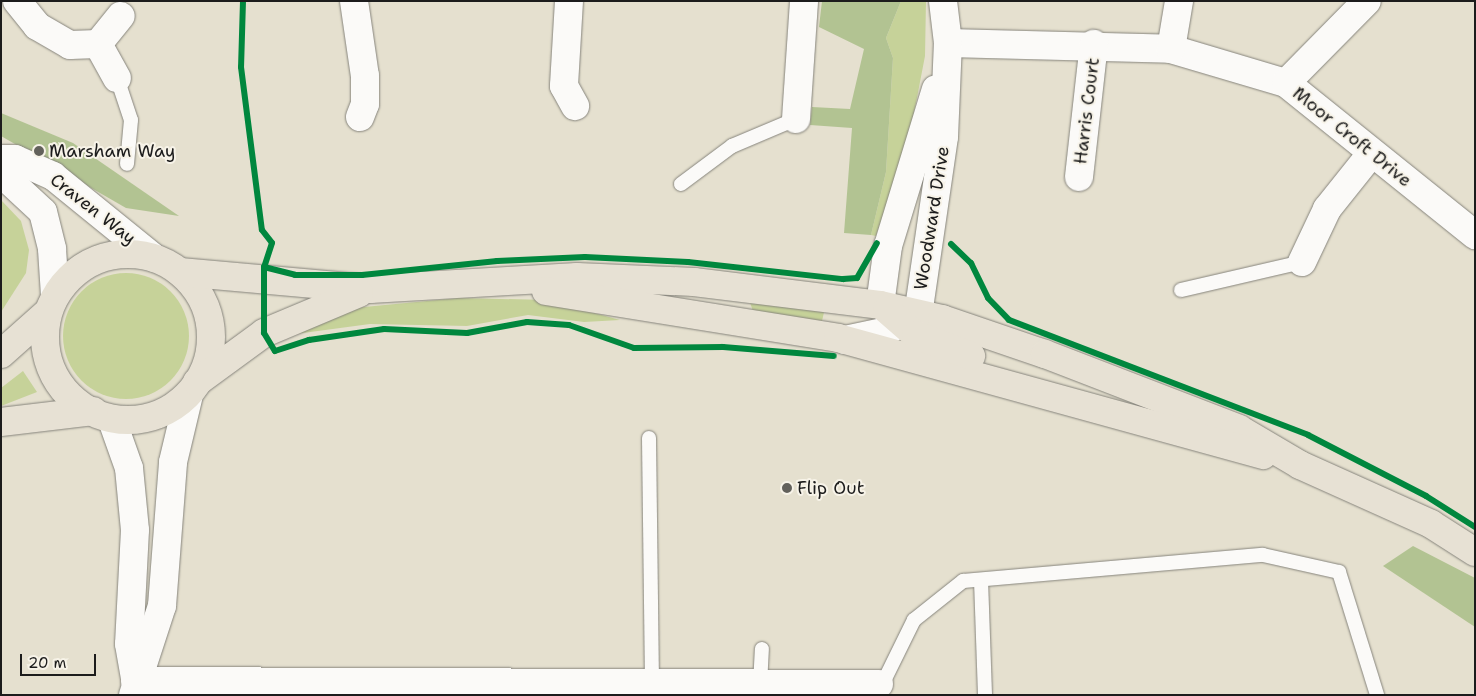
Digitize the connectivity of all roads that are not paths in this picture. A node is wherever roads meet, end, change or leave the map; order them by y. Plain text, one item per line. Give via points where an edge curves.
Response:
1 (17, 1) edge
2 (354, 1) edge
3 (569, 1) edge
4 (804, 1) edge
5 (943, 1) edge
6 (1179, 1) edge
7 (1367, 1) edge
8 (121, 16) dead end
9 (948, 43) junction
10 (98, 44) junction
11 (1094, 44) junction
12 (1171, 49) junction
13 (117, 78) joint
14 (1286, 83) junction
15 (575, 106) dead end
16 (360, 117) dead end
17 (796, 119) joint
18 (1371, 154) junction
19 (1, 159) edge
20 (127, 164) dead end
21 (1, 172) edge
22 (1079, 177) dead end
23 (681, 184) dead end
24 (1474, 234) edge
25 (154, 258) junction
26 (1302, 262) joint
27 (180, 272) junction
28 (487, 283) junction
29 (370, 289) junction
30 (1181, 290) dead end
31 (51, 305) junction
32 (880, 305) junction
33 (910, 319) junction
34 (845, 340) junction
35 (1, 354) edge
36 (193, 388) junction
37 (103, 415) junction
38 (1125, 419) junction
39 (1, 422) edge
40 (649, 438) dead end
41 (1300, 465) junction
42 (1475, 552) edge
43 (981, 580) junction
44 (762, 649) dead end
45 (760, 684) junction
46 (652, 685) junction
47 (134, 688) edge
48 (880, 689) edge
49 (420, 690) edge
50 (985, 695) edge
51 (1377, 695) edge

1 - 10 street via 37,26 70,45
2 - 16 street via 365,76 365,104
3 - 15 street via 564,86
4 - 17 street
5 - 9 street, Woodward Drive
6 - 12 street
7 - 14 street
8 - 10 street
9 - 11 street, Moor Croft Drive
9 - 32 street, Woodward Drive via 888,246
9 - 33 street, Woodward Drive via 944,137
10 - 13 street
11 - 12 street, Moor Croft Drive
11 - 22 street, Harris Court
12 - 14 street, Moor Croft Drive
13 - 20 lane via 131,120
14 - 18 street, Moor Croft Drive
17 - 23 lane via 732,146
18 - 24 street, Moor Croft Drive
18 - 26 street via 1327,209
19 - 25 street, Craven Way via 15,159 53,176
21 - 31 street, Craven Way via 42,212 52,249
25 - 27 main road
25 - 31 main road via 128,253 98,258 73,273
26 - 30 lane
27 - 29 main road
27 - 36 main road via 199,294 209,318 207,362
28 - 29 main road
28 - 32 main road via 577,277 694,282
28 - 34 main road
29 - 36 main road via 264,333
31 - 35 main road
31 - 37 main road via 44,343 57,383 75,403
32 - 33 main road
33 - 34 street via 884,332
33 - 38 main road via 943,347 1026,374
33 - 41 main road via 1045,354 1240,430
34 - 38 main road
36 - 37 main road via 174,407 140,420
36 - 47 street via 173,462 162,606
37 - 39 main road via 36,414
37 - 47 street via 129,468 135,530 129,644
38 - 41 main road
40 - 46 lane
41 - 42 main road via 1431,524
43 - 48 lane via 962,581 914,620
43 - 50 lane
43 - 51 lane via 1263,555 1339,572
44 - 45 lane
45 - 46 street
45 - 48 street
46 - 49 street
47 - 49 street

